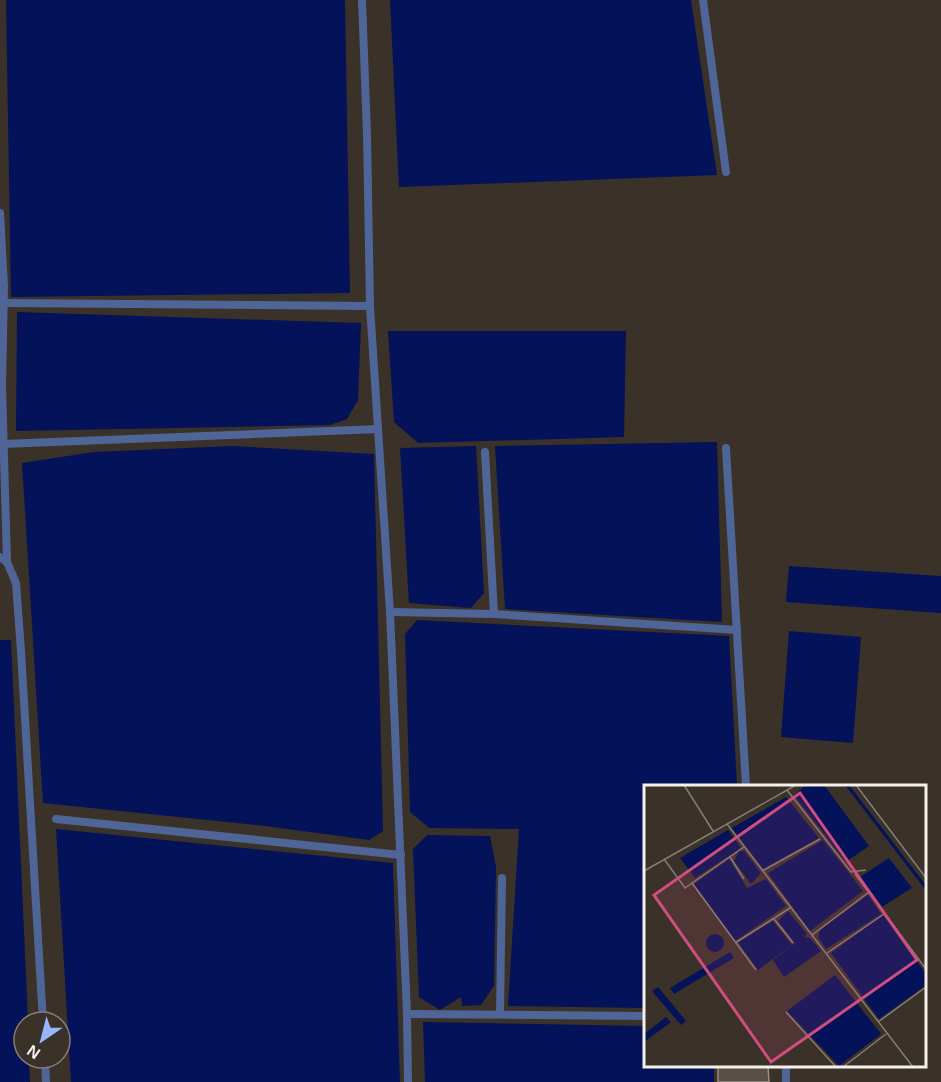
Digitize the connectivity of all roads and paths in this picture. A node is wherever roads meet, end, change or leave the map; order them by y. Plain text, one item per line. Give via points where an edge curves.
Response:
1 (362, 0) edge
2 (703, 0) edge
3 (726, 172) dead end
4 (0, 213) edge
5 (3, 303) junction
6 (370, 306) junction
7 (378, 429) junction
8 (3, 444) junction
9 (726, 448) dead end
10 (485, 452) dead end
11 (3, 559) edge
12 (390, 612) junction
13 (494, 614) junction
14 (737, 630) junction
15 (746, 785) edge
16 (56, 819) dead end
17 (401, 855) junction
18 (502, 878) dead end
19 (42, 1010) edge
20 (407, 1014) junction
21 (500, 1014) junction
22 (644, 1016) edge
23 (408, 1082) edge

1 - 6 lane
2 - 3 lane
4 - 5 lane
5 - 6 lane
5 - 8 lane
6 - 7 lane
7 - 8 lane
7 - 12 lane
8 - 11 lane
9 - 14 lane
10 - 13 lane
11 - 19 lane via 16,583
12 - 13 lane
12 - 17 lane
13 - 14 lane
14 - 15 lane
16 - 17 lane
17 - 20 lane
18 - 21 lane
20 - 21 lane
20 - 23 lane
21 - 22 lane

